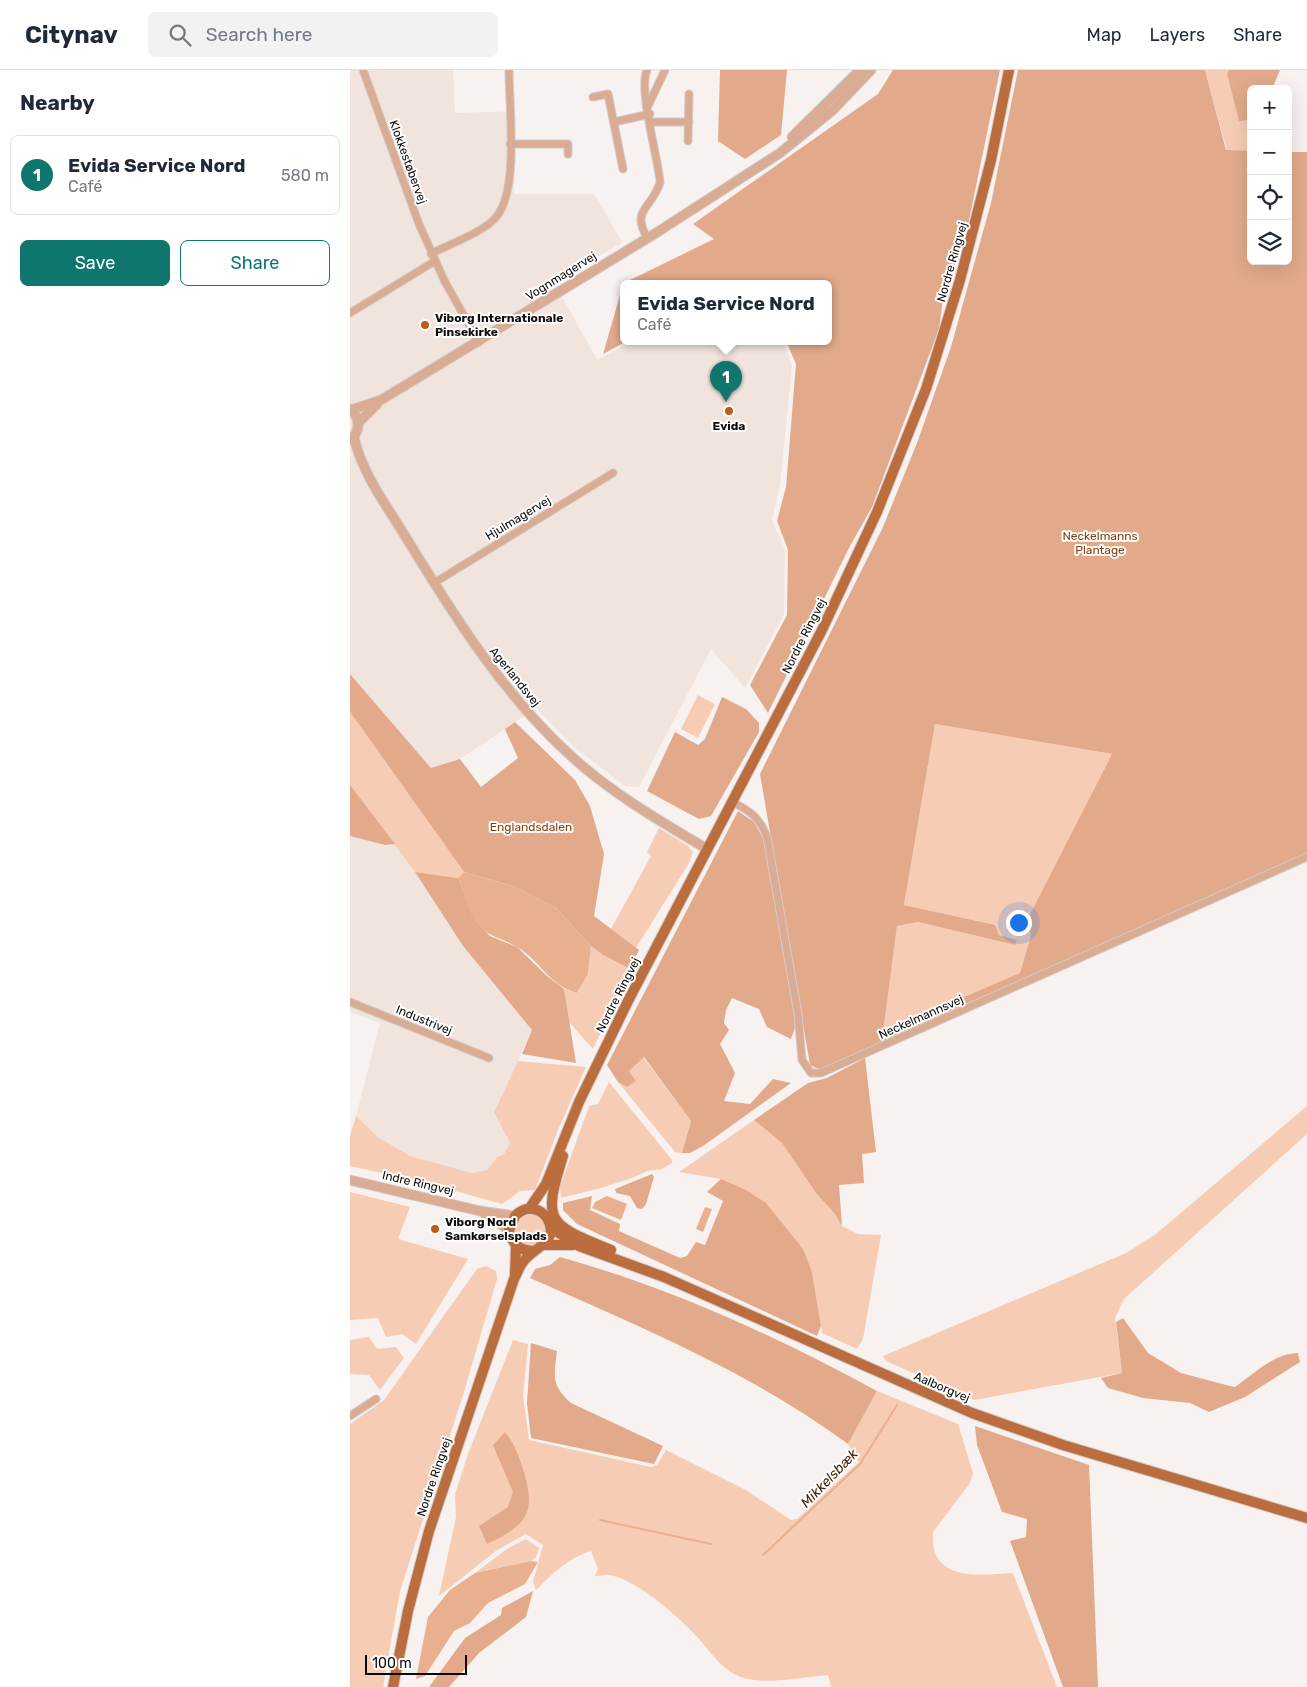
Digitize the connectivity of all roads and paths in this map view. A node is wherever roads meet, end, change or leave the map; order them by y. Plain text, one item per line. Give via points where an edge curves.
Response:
1 (363, 70) edge
2 (509, 70) edge
3 (648, 70) edge
4 (665, 70) edge
5 (860, 70) edge
6 (871, 70) edge
7 (1009, 70) edge
8 (689, 94) dead end
9 (593, 97) dead end
10 (649, 114) junction
11 (614, 122) junction
12 (688, 122) junction
13 (688, 141) dead end
14 (510, 144) junction
15 (568, 154) dead end
16 (623, 169) dead end
17 (752, 171) junction
18 (647, 237) junction
19 (431, 254) junction
20 (435, 261) junction
21 (350, 313) edge
22 (479, 342) junction
23 (381, 400) junction
24 (351, 410) edge
25 (358, 423) junction
26 (352, 438) edge
27 (350, 451) edge
28 (363, 465) junction
29 (613, 473) dead end
30 (434, 583) junction
31 (732, 802) junction
32 (708, 849) junction
33 (1307, 858) edge
34 (350, 1002) edge
35 (489, 1058) dead end
36 (579, 1102) junction
37 (350, 1180) edge
38 (546, 1184) junction
39 (529, 1209) junction
40 (480, 1212) junction
41 (543, 1214) junction
42 (515, 1216) junction
43 (550, 1228) junction
44 (509, 1230) junction
45 (545, 1244) junction
46 (516, 1245) junction
47 (579, 1246) junction
48 (533, 1250) junction
49 (664, 1277) junction
50 (514, 1280) junction
51 (376, 1399) dead end
52 (350, 1416) edge
53 (1307, 1518) edge
54 (394, 1687) edge

1 - 19 street, Klokkestøbervej
2 - 14 street
3 - 10 street via 644,80
4 - 10 street
5 - 17 street, Vognmagervej via 803,127
6 - 17 street, Vognmagervej via 807,132
7 - 31 main road, Nordre Ringvej via 974,228 926,389 878,512 848,576
8 - 12 street
9 - 11 street via 608,94
10 - 11 street
10 - 12 street
10 - 18 street via 660,182 657,193 640,218
11 - 16 street
12 - 13 street
14 - 15 street via 568,144
14 - 19 street via 509,192 497,217 488,225
17 - 18 street, Vognmagervej
18 - 22 street, Vognmagervej
19 - 20 street, Klokkestøbervej
20 - 21 street
20 - 22 street, Klokkestøbervej
22 - 23 street, Vognmagervej
23 - 24 street, Vognmagervej
23 - 25 street, Vognmagervej
24 - 25 street
25 - 26 street
26 - 28 street, Agerlandsvej
27 - 28 street, Agerlandsvej
28 - 30 street, Agerlandsvej
29 - 30 street, Hjulmagervej
30 - 32 street, Agerlandsvej via 503,684 570,756 614,792
31 - 32 main road, Nordre Ringvej
31 - 33 street, Neckelmannsvej via 757,817 767,837 798,1014 802,1060 811,1073 821,1073
32 - 36 main road, Nordre Ringvej
34 - 35 street, Industrivej
36 - 38 main road, Nordre Ringvej
36 - 49 main road via 552,1194 556,1221 564,1230
37 - 40 street, Indre Ringvej
38 - 39 main road, Nordre Ringvej
38 - 41 main road, Nordre Ringvej
39 - 41 main road
39 - 42 main road
40 - 42 street, Indre Ringvej
40 - 44 street, Indre Ringvej
41 - 43 main road
42 - 44 main road
43 - 45 main road
43 - 47 main road, Aalborgvej
44 - 46 main road
45 - 47 main road, Aalborgvej
45 - 48 main road
46 - 48 main road via 524,1250
46 - 50 main road, Nordre Ringvej
47 - 49 main road, Aalborgvej
48 - 50 main road, Nordre Ringvej
49 - 53 main road, Aalborgvej via 981,1417 1063,1446
50 - 54 main road, Nordre Ringvej via 429,1531 408,1611
51 - 52 street

